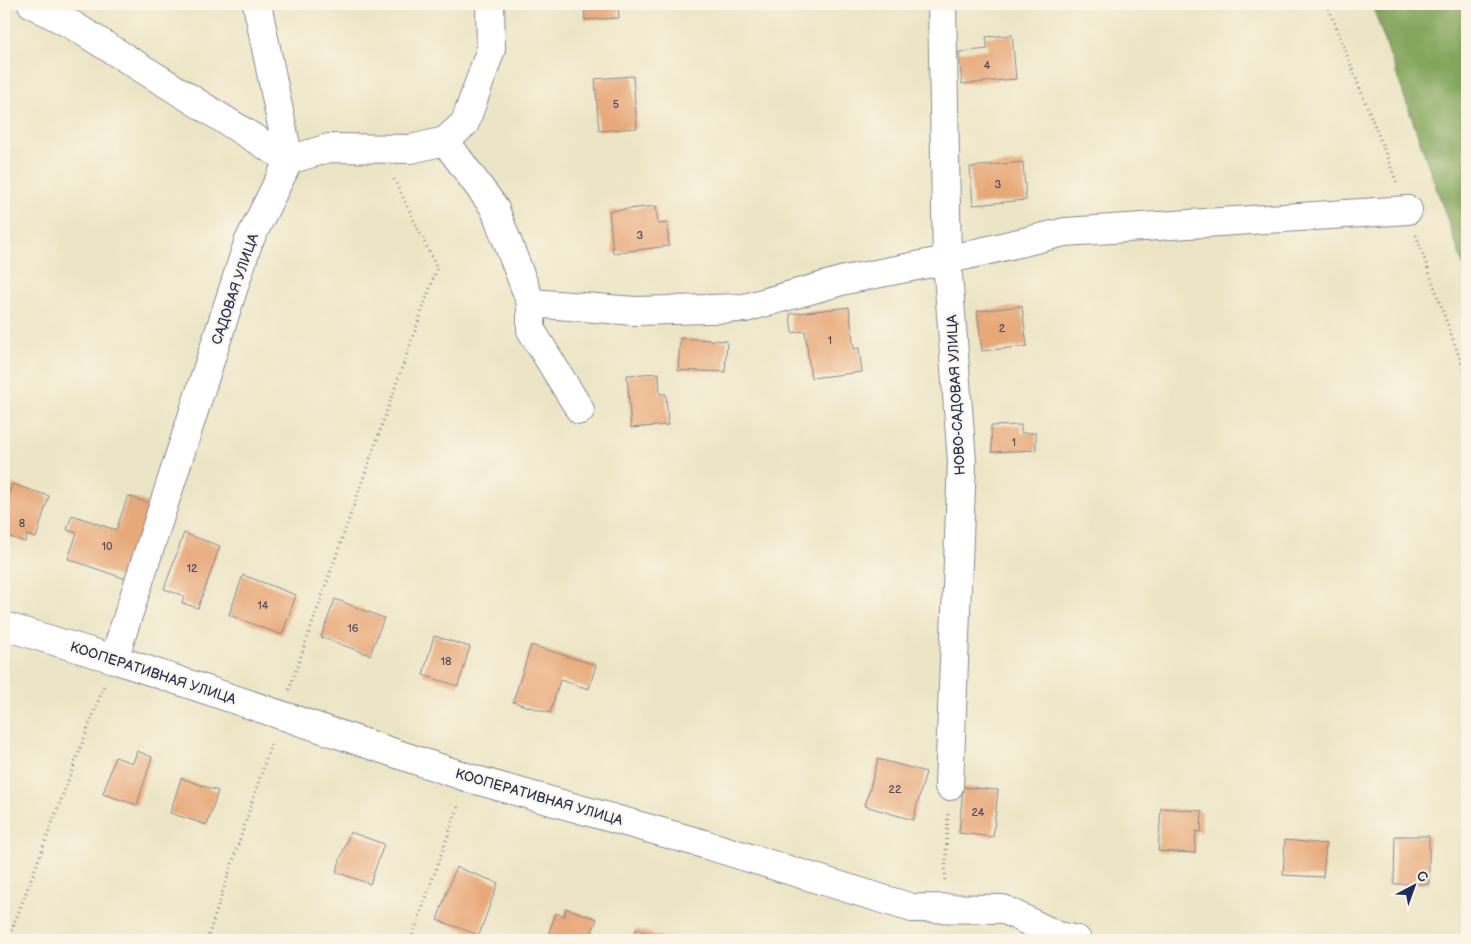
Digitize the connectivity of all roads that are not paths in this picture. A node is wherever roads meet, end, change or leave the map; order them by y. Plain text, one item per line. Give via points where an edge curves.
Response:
1 (32, 4) edge
2 (257, 4) edge
3 (490, 4) edge
4 (942, 4) edge
5 (445, 141) junction
6 (289, 160) junction
7 (1408, 210) dead end
8 (947, 260) junction
9 (531, 303) junction
10 (580, 410) dead end
11 (4, 626) edge
12 (114, 659) junction
13 (949, 786) road end
14 (1064, 939) edge

1 - 6 street via 74,26
2 - 6 street
3 - 5 street via 491,49 465,123
4 - 8 street, НОВО-САДОВАЯ УЛИЦА
5 - 6 street via 412,149 329,148
5 - 9 street via 494,207
6 - 12 street, САДОВАЯ УЛИЦА via 248,242
7 - 8 street via 1065,232
8 - 9 street via 845,280 745,308 635,312
8 - 13 street, НОВО-САДОВАЯ УЛИЦА via 962,462
9 - 10 street via 531,330
11 - 12 street, КООПЕРАТИВНАЯ УЛИЦА
12 - 14 street, КООПЕРАТИВНАЯ УЛИЦА via 469,778 704,844 912,908 1004,909

